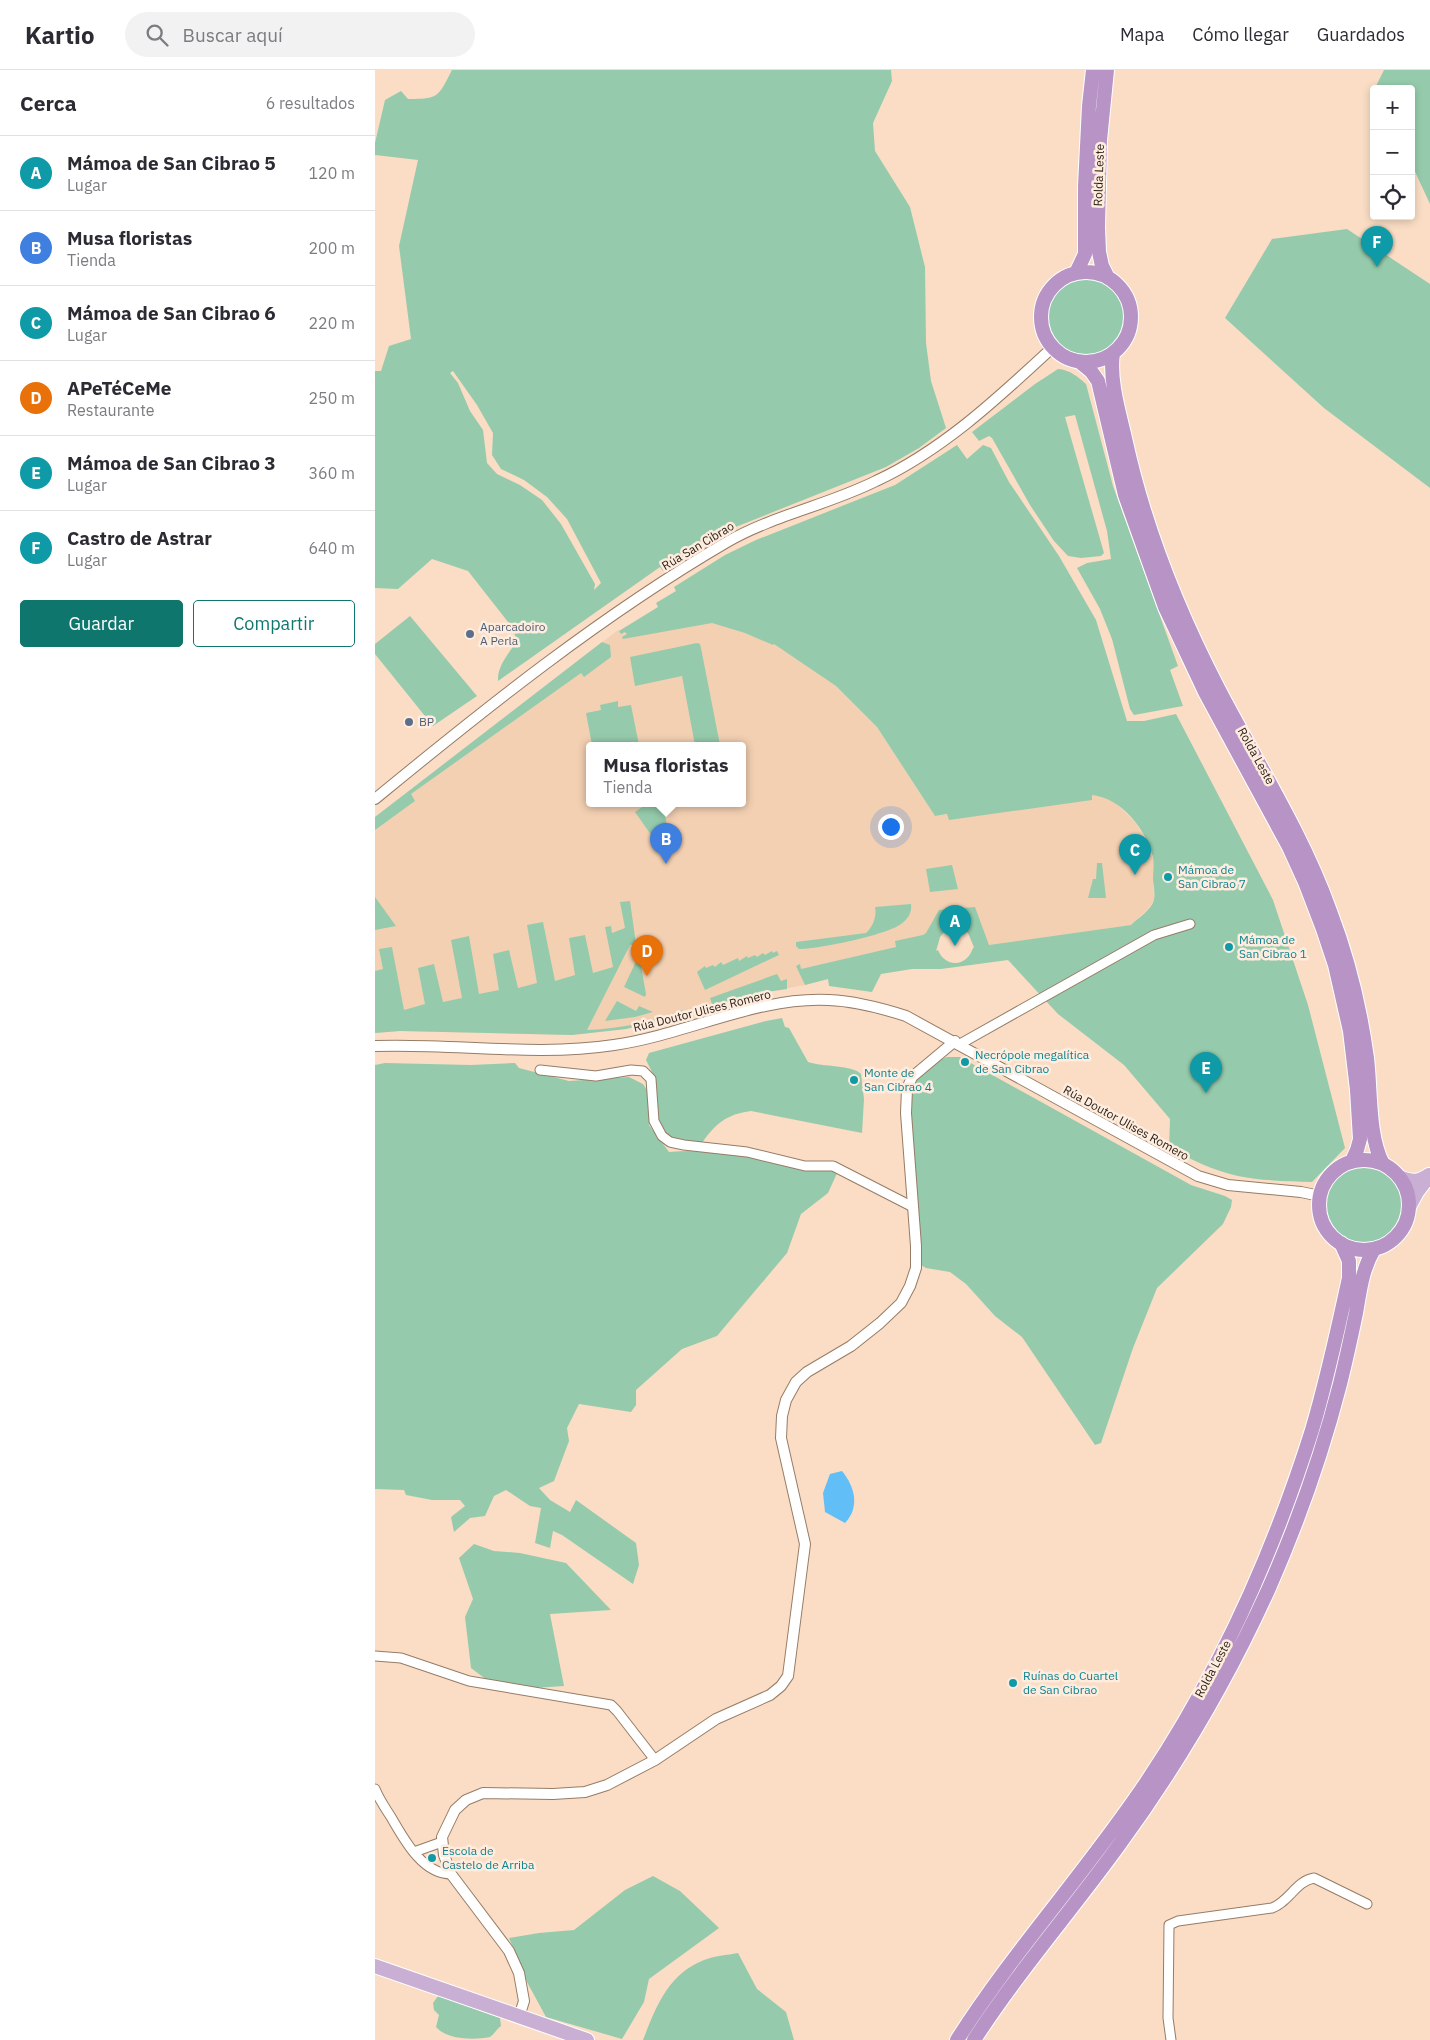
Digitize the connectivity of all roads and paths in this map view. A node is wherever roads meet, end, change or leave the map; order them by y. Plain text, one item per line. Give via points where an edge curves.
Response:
1 (1093, 70) edge
2 (1107, 70) edge
3 (1076, 273) junction
4 (1108, 278) junction
5 (1052, 348) junction
6 (1113, 353) junction
7 (1081, 362) junction
8 (375, 799) edge
9 (1190, 924) dead end
10 (957, 1043) junction
11 (375, 1046) edge
12 (540, 1070) dead end
13 (1352, 1161) junction
14 (1383, 1164) junction
15 (1430, 1175) edge
16 (1401, 1178) junction
17 (1320, 1196) junction
18 (913, 1207) junction
19 (1409, 1207) junction
20 (1341, 1243) junction
21 (1374, 1249) junction
22 (375, 1656) edge
23 (655, 1760) junction
24 (375, 1789) edge
25 (442, 1842) junction
26 (414, 1852) junction
27 (451, 1874) junction
28 (1367, 1904) dead end
29 (375, 1968) edge
30 (519, 2017) junction
31 (587, 2040) edge
32 (957, 2040) edge
33 (974, 2040) edge
34 (1171, 2040) edge

1 - 3 highway, Rolda Leste via 1085,186 1085,254
2 - 4 highway, Rolda Leste via 1100,140 1098,227 1099,252
3 - 4 highway via 1087,272
3 - 5 highway via 1063,278 1045,297 1041,323
4 - 6 highway, Rolda Leste via 1126,296 1131,321 1122,344
5 - 7 highway, Rolda Leste
5 - 8 street, Rúa San Cibrao via 956,430 909,465 743,533 682,569 547,663
6 - 7 highway via 1092,362
6 - 14 highway, Rolda Leste via 1112,374 1132,469 1171,585 1210,673 1302,843 1338,930 1358,1005 1369,1075 1374,1141
7 - 13 highway, Rolda Leste via 1098,381 1135,529 1165,607 1205,694 1289,847 1330,949 1355,1069 1360,1139
9 - 10 street via 1154,935
10 - 11 street, Rúa Doutor Ulises Romero via 906,1016 878,1007 827,1000 779,1004 666,1035 614,1045 558,1050
10 - 17 street, Rúa Doutor Ulises Romero via 1198,1176 1228,1185
10 - 18 street via 912,1077 907,1089
12 - 18 street via 596,1076 643,1071 651,1078 654,1121 661,1136 670,1142 747,1152 805,1166 833,1166
13 - 14 highway
13 - 17 highway via 1331,1174
14 - 16 highway
15 - 16 main road via 1413,1182
15 - 19 main road
16 - 19 highway via 1408,1192
17 - 20 highway, Rolda Leste via 1319,1207 1326,1228
18 - 23 street via 916,1268 901,1303 851,1346 807,1372 796,1382 786,1400 781,1438 805,1544 788,1676 769,1695 716,1720
19 - 21 highway via 1399,1234
20 - 21 highway via 1351,1248
20 - 32 highway, Rolda Leste via 1349,1261 1349,1278 1322,1395 1287,1506 1233,1632 1186,1720 1139,1794
21 - 33 highway, Rolda Leste via 1365,1266 1340,1382 1314,1471 1282,1557 1238,1652 1163,1782
22 - 23 street via 401,1658 469,1681 611,1705
23 - 25 street via 607,1785 585,1792 483,1793 455,1810
24 - 26 street
25 - 26 street
25 - 27 street
26 - 27 street via 437,1872
27 - 30 street via 509,1951 519,1973 524,2000
28 - 34 street via 1314,1878 1307,1879 1285,1901 1272,1908 1169,1925 1168,2018
29 - 30 main road
30 - 31 main road

